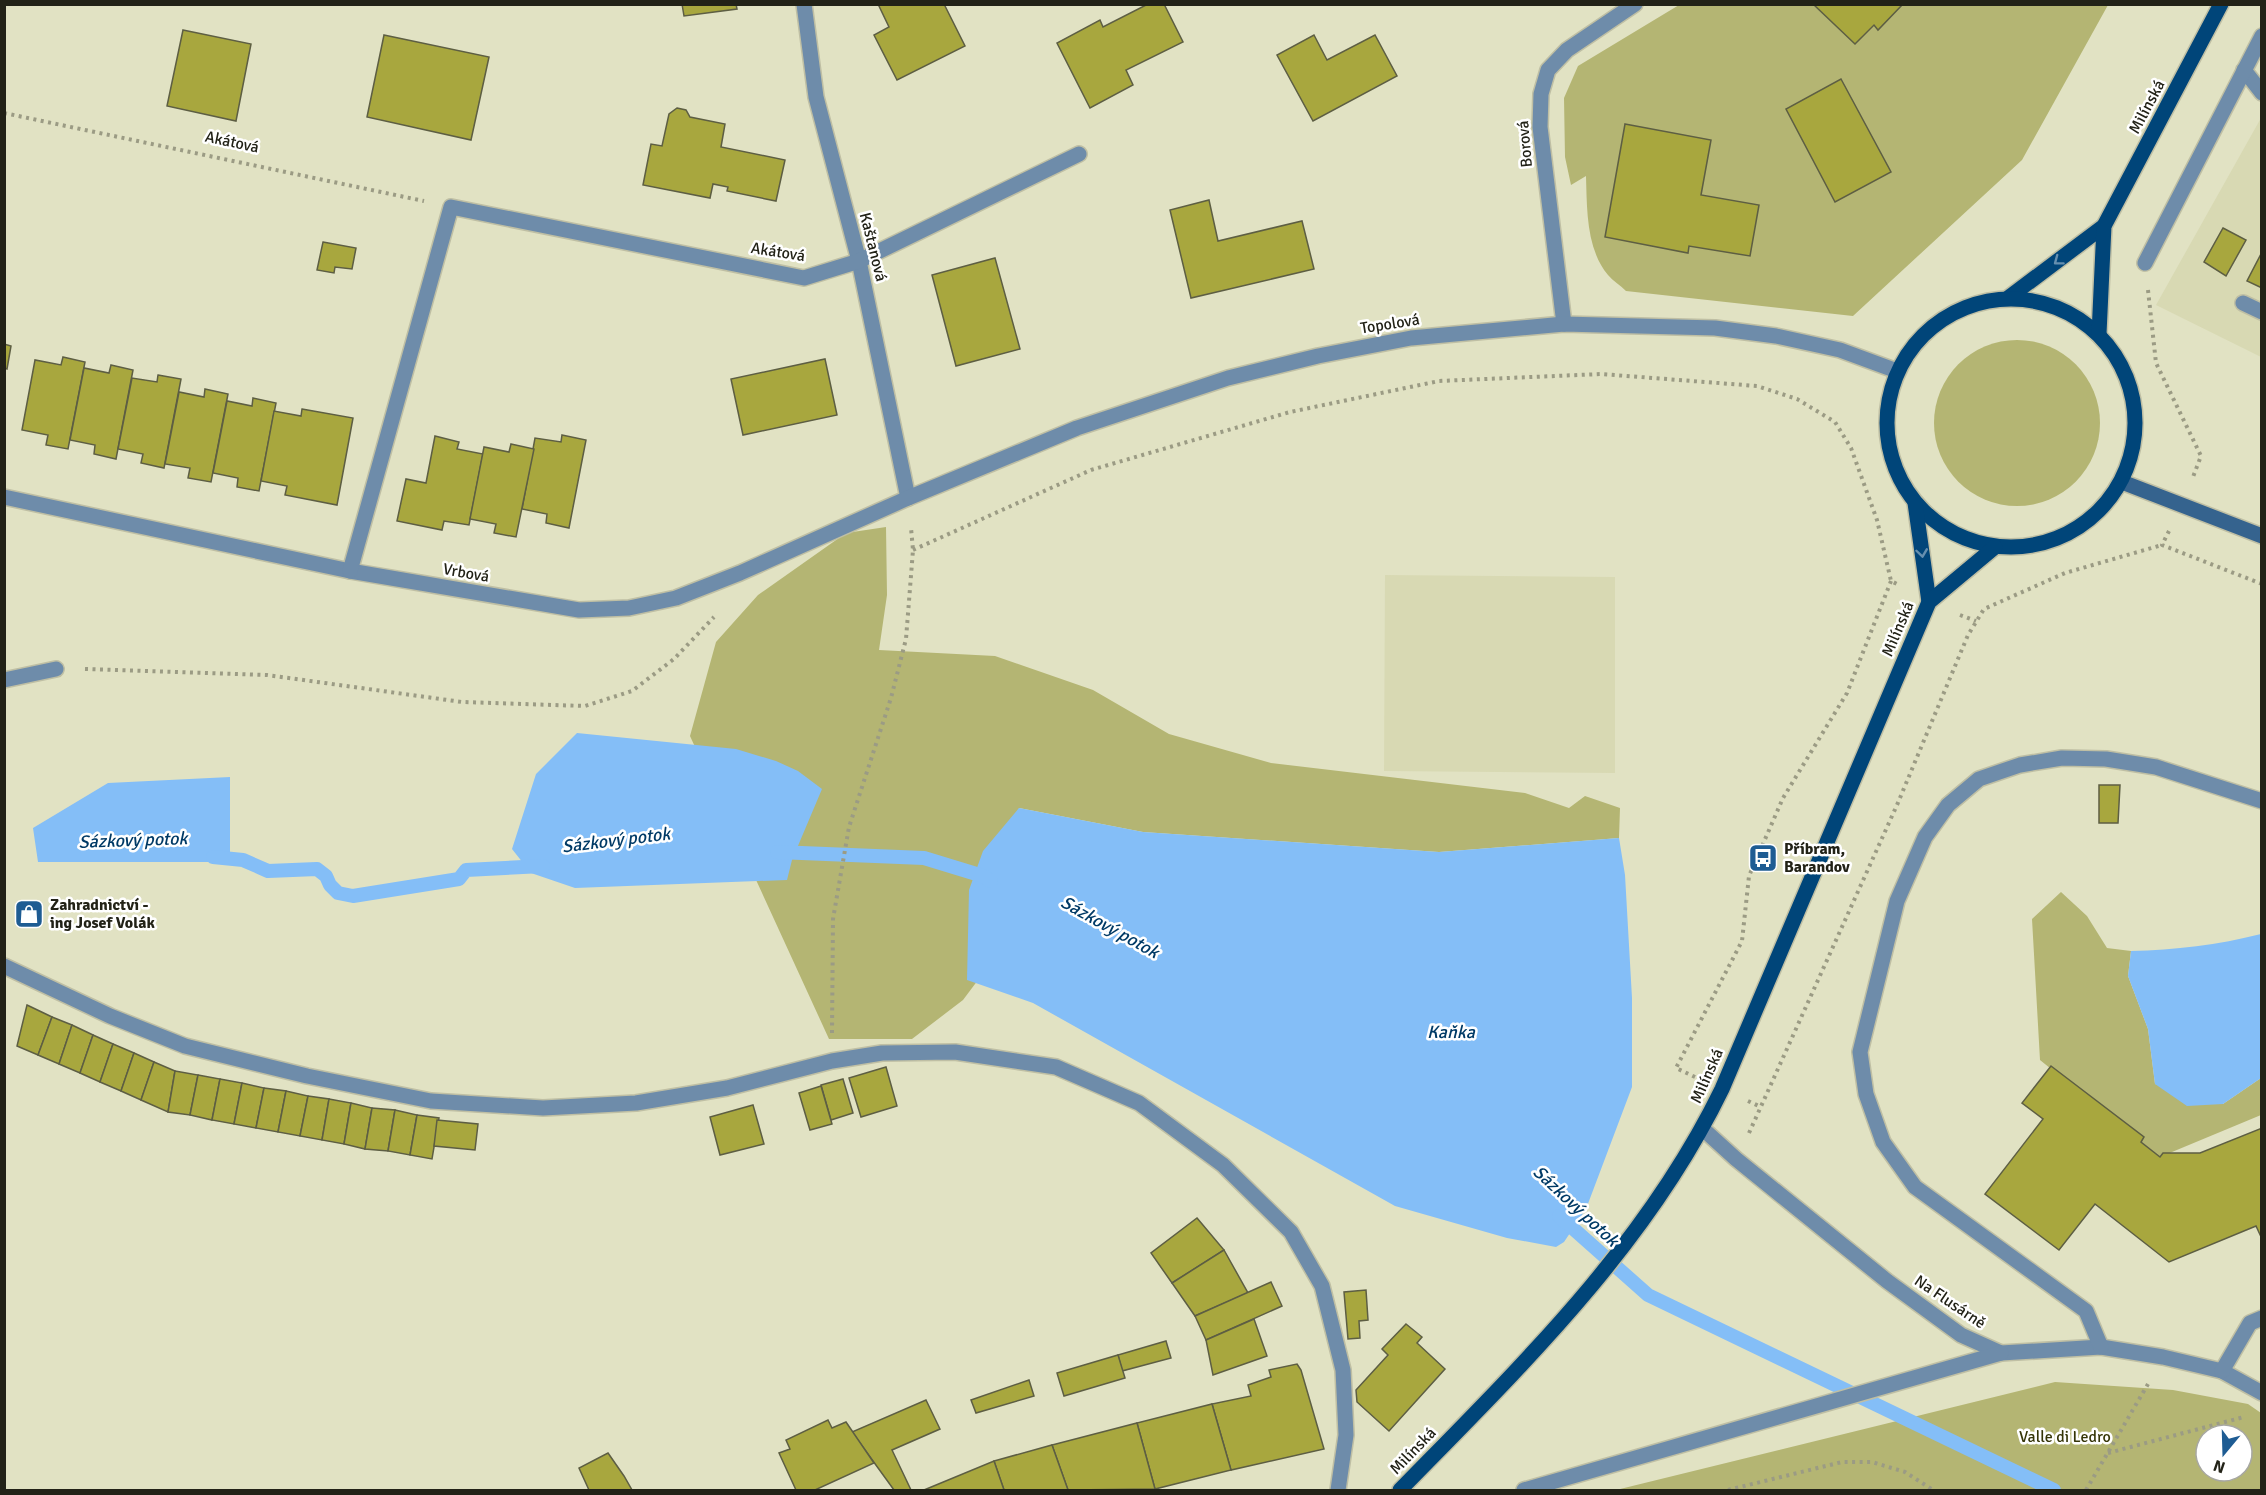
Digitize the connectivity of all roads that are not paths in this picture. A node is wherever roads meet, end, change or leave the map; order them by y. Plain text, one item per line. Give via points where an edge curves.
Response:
1 (804, 4) edge
2 (1635, 4) edge
3 (2221, 4) edge
4 (2262, 36) edge
5 (2244, 70) junction
6 (2262, 93) edge
7 (1079, 154) dead end
8 (2104, 226) junction
9 (859, 261) junction
10 (2145, 263) road end
11 (2008, 298) junction
12 (2243, 303) dead end
13 (2262, 312) edge
14 (1563, 324) junction
15 (2099, 334) junction
16 (1897, 371) junction
17 (2121, 482) junction
18 (4, 497) edge
19 (908, 498) junction
20 (1915, 503) junction
21 (2262, 536) edge
22 (1995, 547) junction
23 (350, 571) junction
24 (1929, 602) junction
25 (56, 669) road end
26 (4, 680) edge
27 (2262, 801) edge
28 (4, 966) edge
29 (1703, 1129) junction
30 (2262, 1318) edge
31 (2102, 1347) junction
32 (2001, 1353) junction
33 (2222, 1371) junction
34 (2262, 1393) edge
35 (1338, 1491) edge
36 (1400, 1491) edge
37 (1524, 1491) edge

1 - 9 street, Kaštanová via 816,98
2 - 14 street, Borová via 1567,50 1548,70 1541,94 1540,127
3 - 8 main road, Milínská
4 - 5 street
5 - 6 street
5 - 10 street
7 - 9 street, Akátová
8 -> 11 main road, Milínská
8 - 15 main road, Milínská
9 - 19 street, Kaštanová
9 - 23 street, Akátová via 804,278 451,207
11 - 15 main road, Milínská via 2041,302 2072,314
11 - 16 main road, Milínská via 1974,304 1942,318 1916,342
12 - 13 street
14 - 16 street, Topolová via 1715,328 1776,336 1840,350
14 - 19 street, Topolová via 1411,338 1228,378 1077,428
15 - 17 main road, Milínská via 2122,366 2135,404 2135,444
16 - 20 main road, Milínská via 1887,405 1887,439 1897,473
17 - 21 street
17 - 22 main road, Milínská via 2099,512 2068,534 2033,546
18 - 23 street, Vrbová
19 - 23 street, Vrbová via 740,573 676,598 629,608 579,610
20 - 22 main road, Milínská via 1938,525 1965,539
20 -> 24 main road, Milínská
22 - 24 main road, Milínská
24 - 29 main road, Milínská
25 - 26 street
27 - 31 street via 2146,765 2106,759 2062,758 2020,765 1979,779 1948,805 1925,837 1896,901 1860,1052 1866,1094 1882,1142 1915,1187 2086,1311
28 - 35 street via 185,1046 430,1101 543,1108 636,1103 727,1088 832,1061 882,1053 955,1052 1056,1067 1139,1103 1223,1165 1291,1232 1322,1286 1343,1370 1346,1435
29 - 32 street, Na Flusárně via 1887,1281 1961,1335
29 - 36 main road, Milínská via 1660,1198 1557,1328
30 - 33 street via 2250,1323
31 - 32 street, Na Flusárně
31 - 33 street, Na Flusárně
32 - 37 street
33 - 34 street, Na Flusárně

